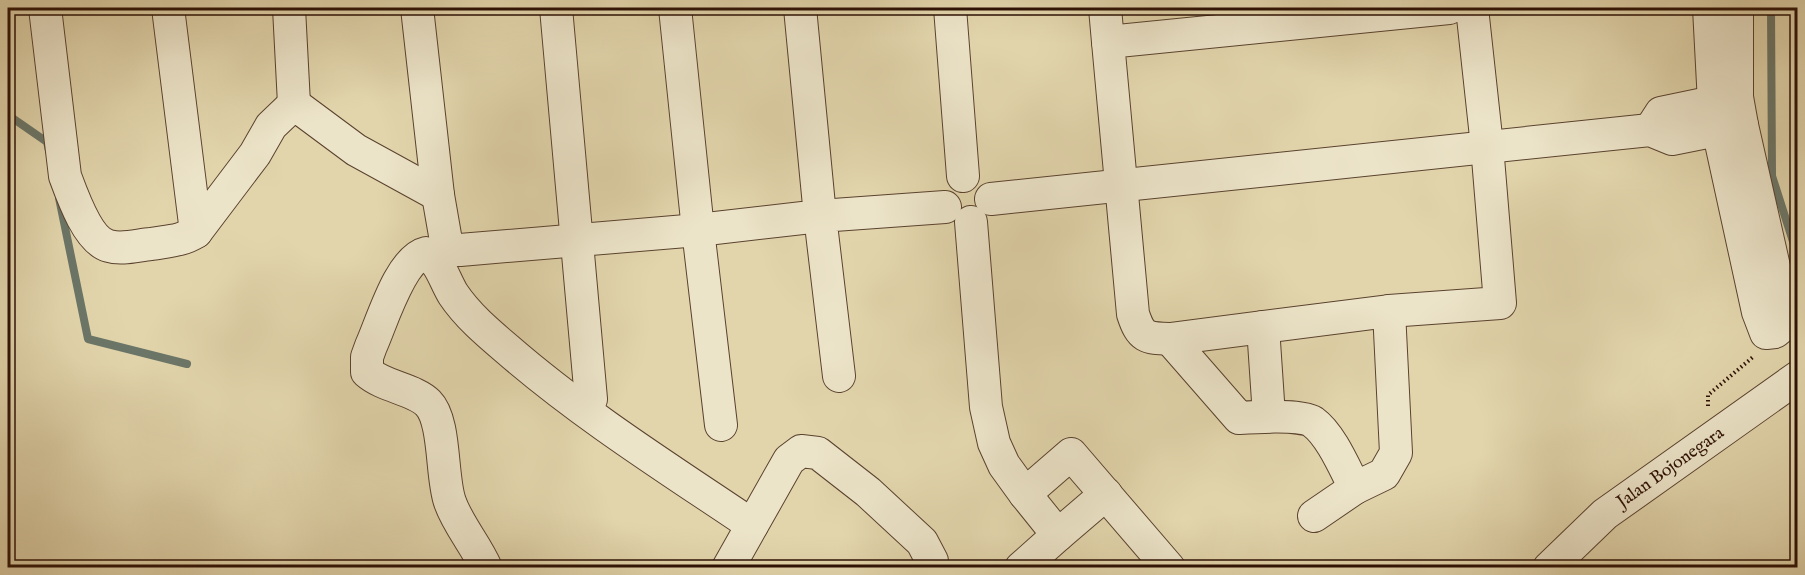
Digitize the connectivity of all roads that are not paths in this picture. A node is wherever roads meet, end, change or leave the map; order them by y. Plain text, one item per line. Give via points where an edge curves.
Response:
1 (45, 8) edge
2 (168, 8) edge
3 (289, 8) edge
4 (417, 8) edge
5 (556, 8) edge
6 (675, 8) edge
7 (800, 8) edge
8 (950, 8) edge
9 (1105, 8) edge
10 (1449, 8) edge
11 (1473, 8) edge
12 (1709, 8) edge
13 (1737, 8) edge
14 (1326, 13) edge
15 (1227, 18) edge
16 (1108, 42) junction
17 (294, 104) junction
18 (1728, 113) junction
19 (1487, 146) junction
20 (1122, 184) junction
21 (438, 195) junction
22 (969, 209) junction
23 (820, 216) junction
24 (698, 230) junction
25 (196, 232) junction
26 (577, 240) junction
27 (1389, 311) junction
28 (1263, 327) junction
29 (1766, 333) road end
30 (1170, 339) junction
31 (840, 376) dead end
32 (1797, 377) edge
33 (591, 399) dead end
34 (1269, 416) junction
35 (721, 425) dead end
36 (1355, 488) junction
37 (1025, 494) junction
38 (1106, 494) junction
39 (1314, 516) dead end
40 (752, 525) junction
41 (1058, 535) junction
42 (486, 567) edge
43 (728, 567) edge
44 (932, 567) edge
45 (1021, 567) edge
46 (1169, 567) edge
47 (1549, 567) edge

1 - 25 street via 65,176 96,240 108,246 125,247 185,239
2 - 25 street
3 - 17 street
4 - 21 street
5 - 26 street
6 - 24 street
7 - 23 street
8 - 22 street via 963,176 985,184
9 - 16 street
10 - 14 street
11 - 19 street
12 - 18 street
13 - 18 street
14 - 15 street
15 - 16 street
16 - 20 street
17 - 21 street via 356,150
17 - 25 street via 271,126
18 - 19 street via 1661,113 1650,130
18 - 29 street via 1784,311 1781,327
19 - 20 street
19 - 27 street via 1500,303
20 - 22 street
20 - 30 street via 1133,314 1138,330 1148,338
21 - 26 street via 446,242 452,250
22 - 23 street
22 - 37 street via 986,407 994,443
23 - 24 street
23 - 31 street
24 - 26 street
24 - 35 street
26 - 33 street
27 - 28 street
27 - 36 street via 1396,453 1384,474
28 - 30 street
28 - 34 street
30 - 34 street via 1239,418
32 - 47 street, Jalan Bojonegara via 1605,514
34 - 36 street via 1312,422 1336,453
36 - 39 street
37 - 38 street via 1071,454
37 - 41 street
38 - 41 street
38 - 46 street
40 - 42 street via 569,401 507,350 470,316 426,253 418,255 402,272 371,346 367,372 431,405 438,423 450,502
40 - 43 street
40 - 44 street via 789,460 801,451 818,453 922,542
41 - 45 street

